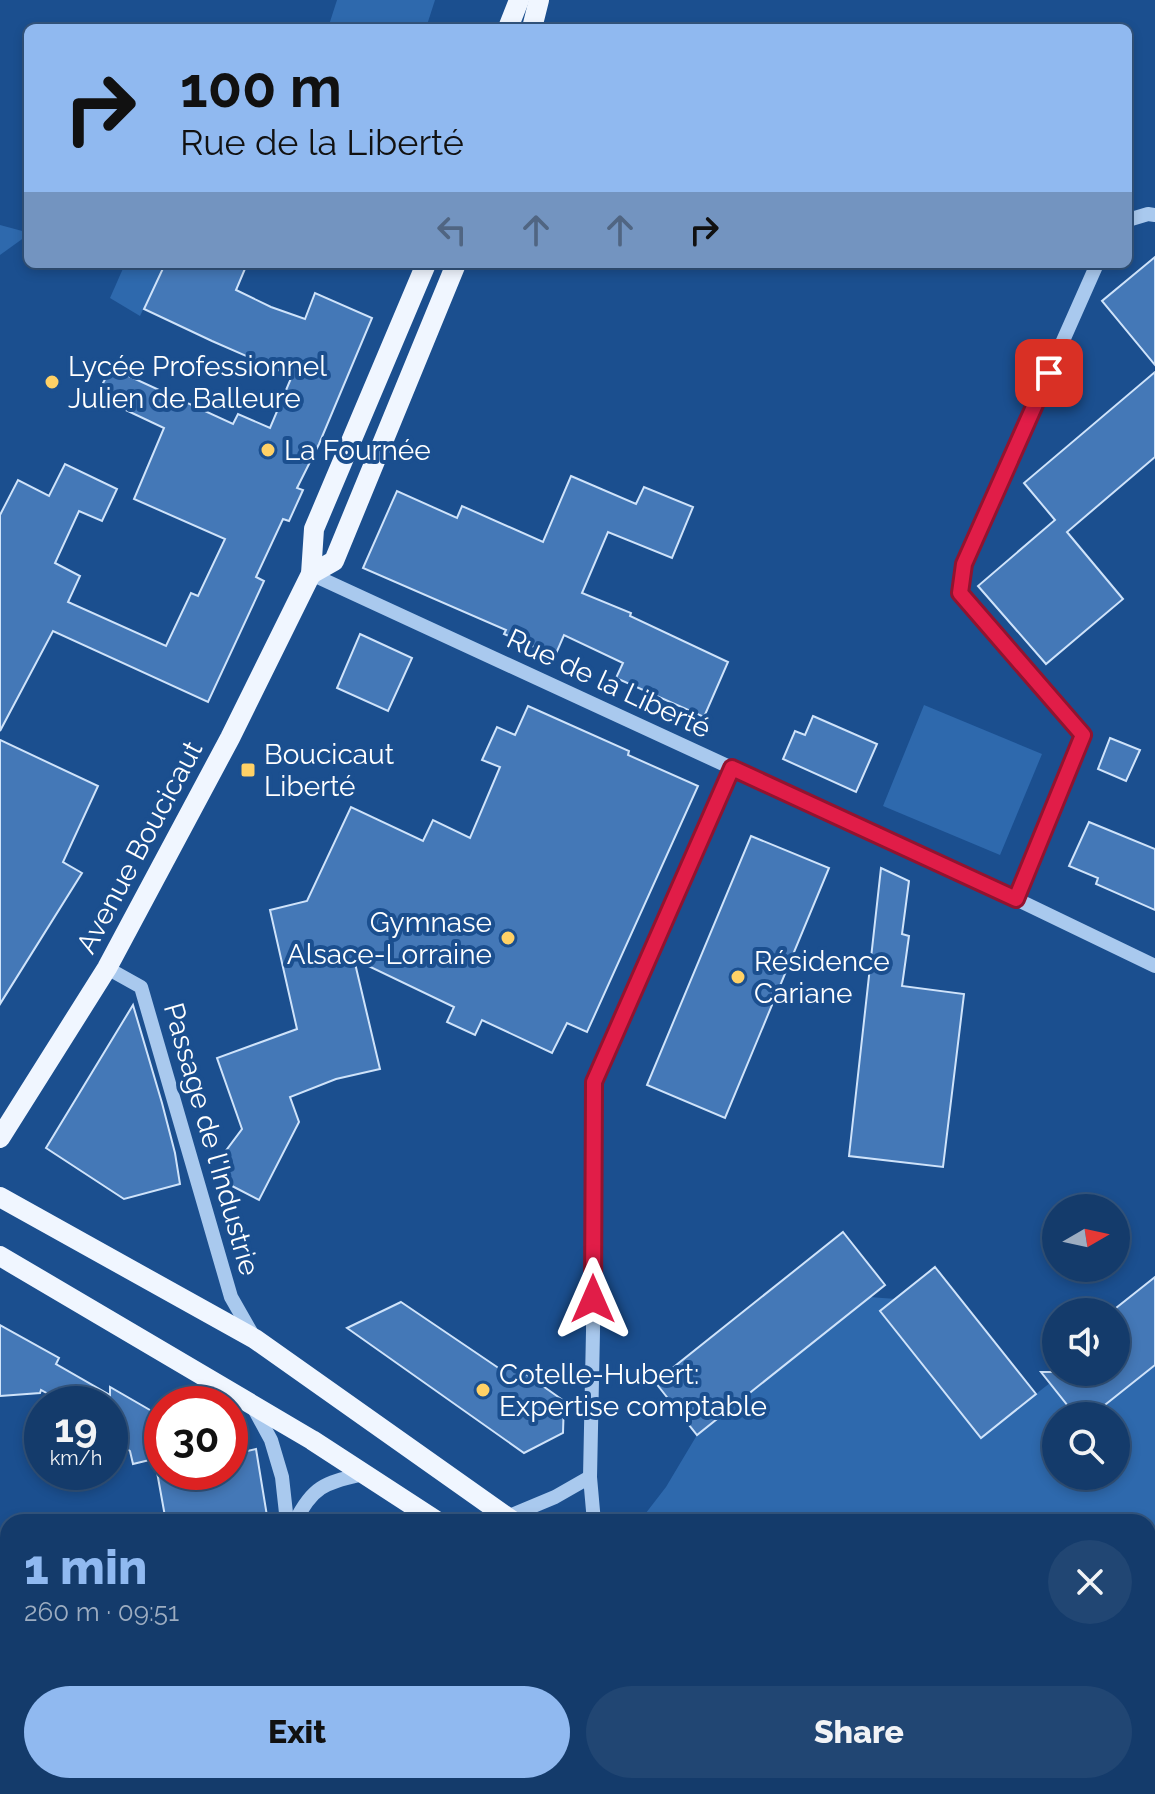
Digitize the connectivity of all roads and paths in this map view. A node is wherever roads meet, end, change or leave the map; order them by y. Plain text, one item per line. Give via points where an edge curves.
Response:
1 (519, 0) edge
2 (539, 0) edge
3 (510, 24) edge
4 (533, 24) edge
5 (1155, 215) edge
6 (1132, 219) edge
7 (424, 268) edge
8 (454, 268) edge
9 (1095, 268) edge
10 (311, 574) junction
11 (732, 768) junction
12 (1016, 899) junction
13 (1155, 966) edge
14 (107, 968) junction
15 (0, 1138) edge
16 (0, 1197) edge
17 (0, 1256) edge
18 (255, 1339) junction
19 (252, 1404) junction
20 (363, 1474) junction
21 (590, 1477) junction
22 (286, 1514) edge
23 (299, 1514) edge
24 (426, 1514) edge
25 (503, 1514) edge
26 (520, 1514) edge
27 (593, 1514) edge

1 - 3 main road
2 - 4 main road
5 - 6 street
7 - 10 main road, Avenue Boucicaut via 314,529
8 - 10 main road, Avenue Boucicaut via 334,561
9 - 12 street via 964,564 960,593 1083,735
10 - 11 street, Rue de la Liberté
10 - 14 main road, Avenue Boucicaut
11 - 12 street, Rue de la Liberté
11 - 21 street via 594,1082
12 - 13 street, Rue de la Liberté
14 - 15 main road, Avenue Boucicaut
14 - 18 street, Passage de l'Industrie via 141,987 231,1297
16 - 18 main road
17 - 19 main road
18 - 25 main road
19 - 20 main road
19 - 22 street via 271,1440
20 - 23 street via 326,1483
20 - 24 main road
21 - 26 street
21 - 27 street

